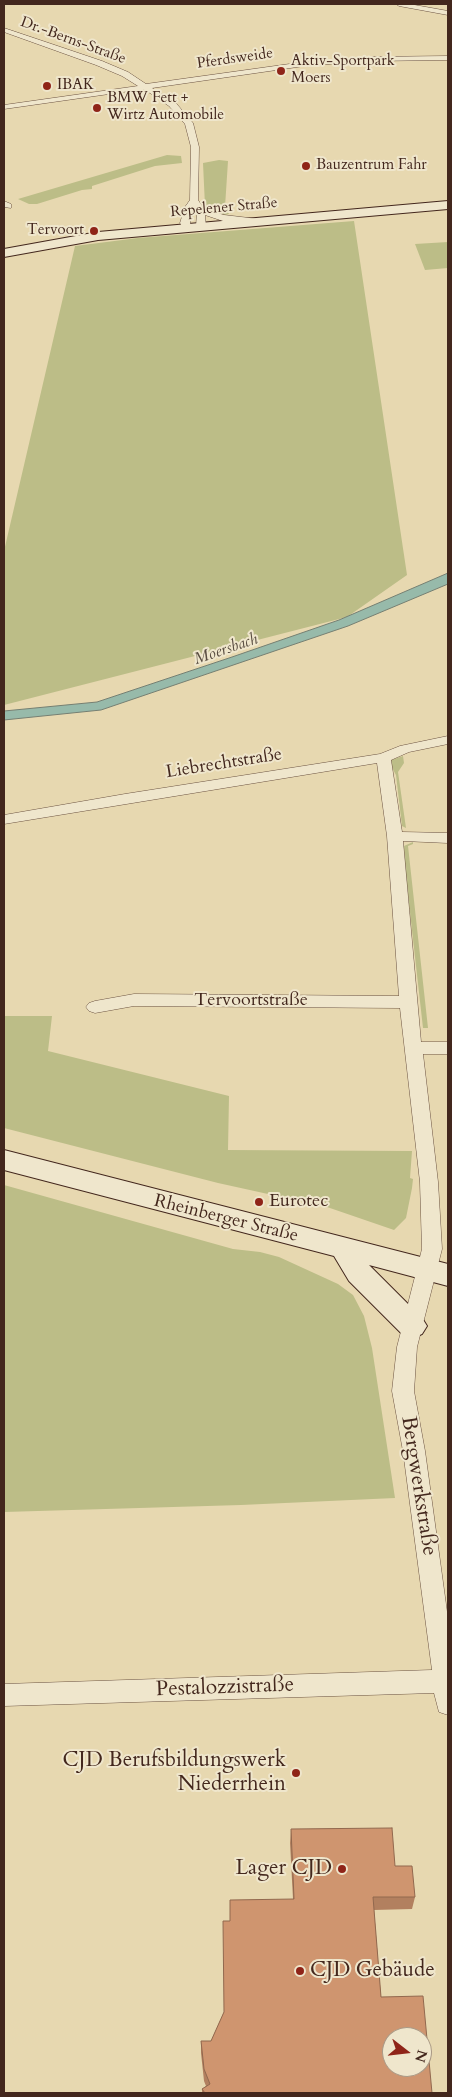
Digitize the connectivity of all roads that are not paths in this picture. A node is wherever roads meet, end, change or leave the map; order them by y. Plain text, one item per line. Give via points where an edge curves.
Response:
1 (399, 4) edge
2 (448, 13) edge
3 (4, 30) edge
4 (448, 58) edge
5 (146, 86) junction
6 (4, 106) edge
7 (194, 200) junction
8 (448, 206) edge
9 (201, 211) junction
10 (258, 222) junction
11 (202, 226) junction
12 (186, 228) junction
13 (4, 253) edge
14 (448, 740) edge
15 (383, 758) junction
16 (4, 819) edge
17 (395, 836) junction
18 (448, 838) edge
19 (408, 1002) junction
20 (95, 1007) dead end
21 (413, 1048) junction
22 (448, 1048) edge
23 (4, 1160) edge
24 (344, 1249) junction
25 (437, 1272) edge
26 (412, 1326) junction
27 (447, 1692) edge
28 (4, 1696) edge

1 - 2 street
3 - 5 street, Dr.-Berns-Straße via 99,63
4 - 5 street, Pferdsweide via 335,61
5 - 6 street, Pferdsweide
5 - 7 street, Dr.-Berns-Straße via 172,104 189,123 196,147
7 - 9 street
7 - 12 street, Dr.-Berns-Straße via 189,207
8 - 10 main road, Repelener Straße
9 - 10 street via 223,218
9 - 11 street
10 - 11 main road, Repelener Straße
11 - 12 main road, Repelener Straße
12 - 13 main road, Repelener Straße via 98,236
14 - 15 street, Liebrechtstraße via 405,749
15 - 16 street, Liebrechtstraße
15 - 17 street
17 - 18 street
17 - 19 street
19 - 20 street, Tervoortstraße via 134,1000
19 - 21 street
21 - 22 street
21 - 25 street via 430,1182 432,1248
23 - 24 main road, Rheinberger Straße
24 - 25 main road, Rheinberger Straße
24 - 26 main road via 359,1273
25 - 26 street, Bergwerkstraße
26 - 27 street, Bergwerkstraße via 403,1392
27 - 28 street, Pestalozzistraße

